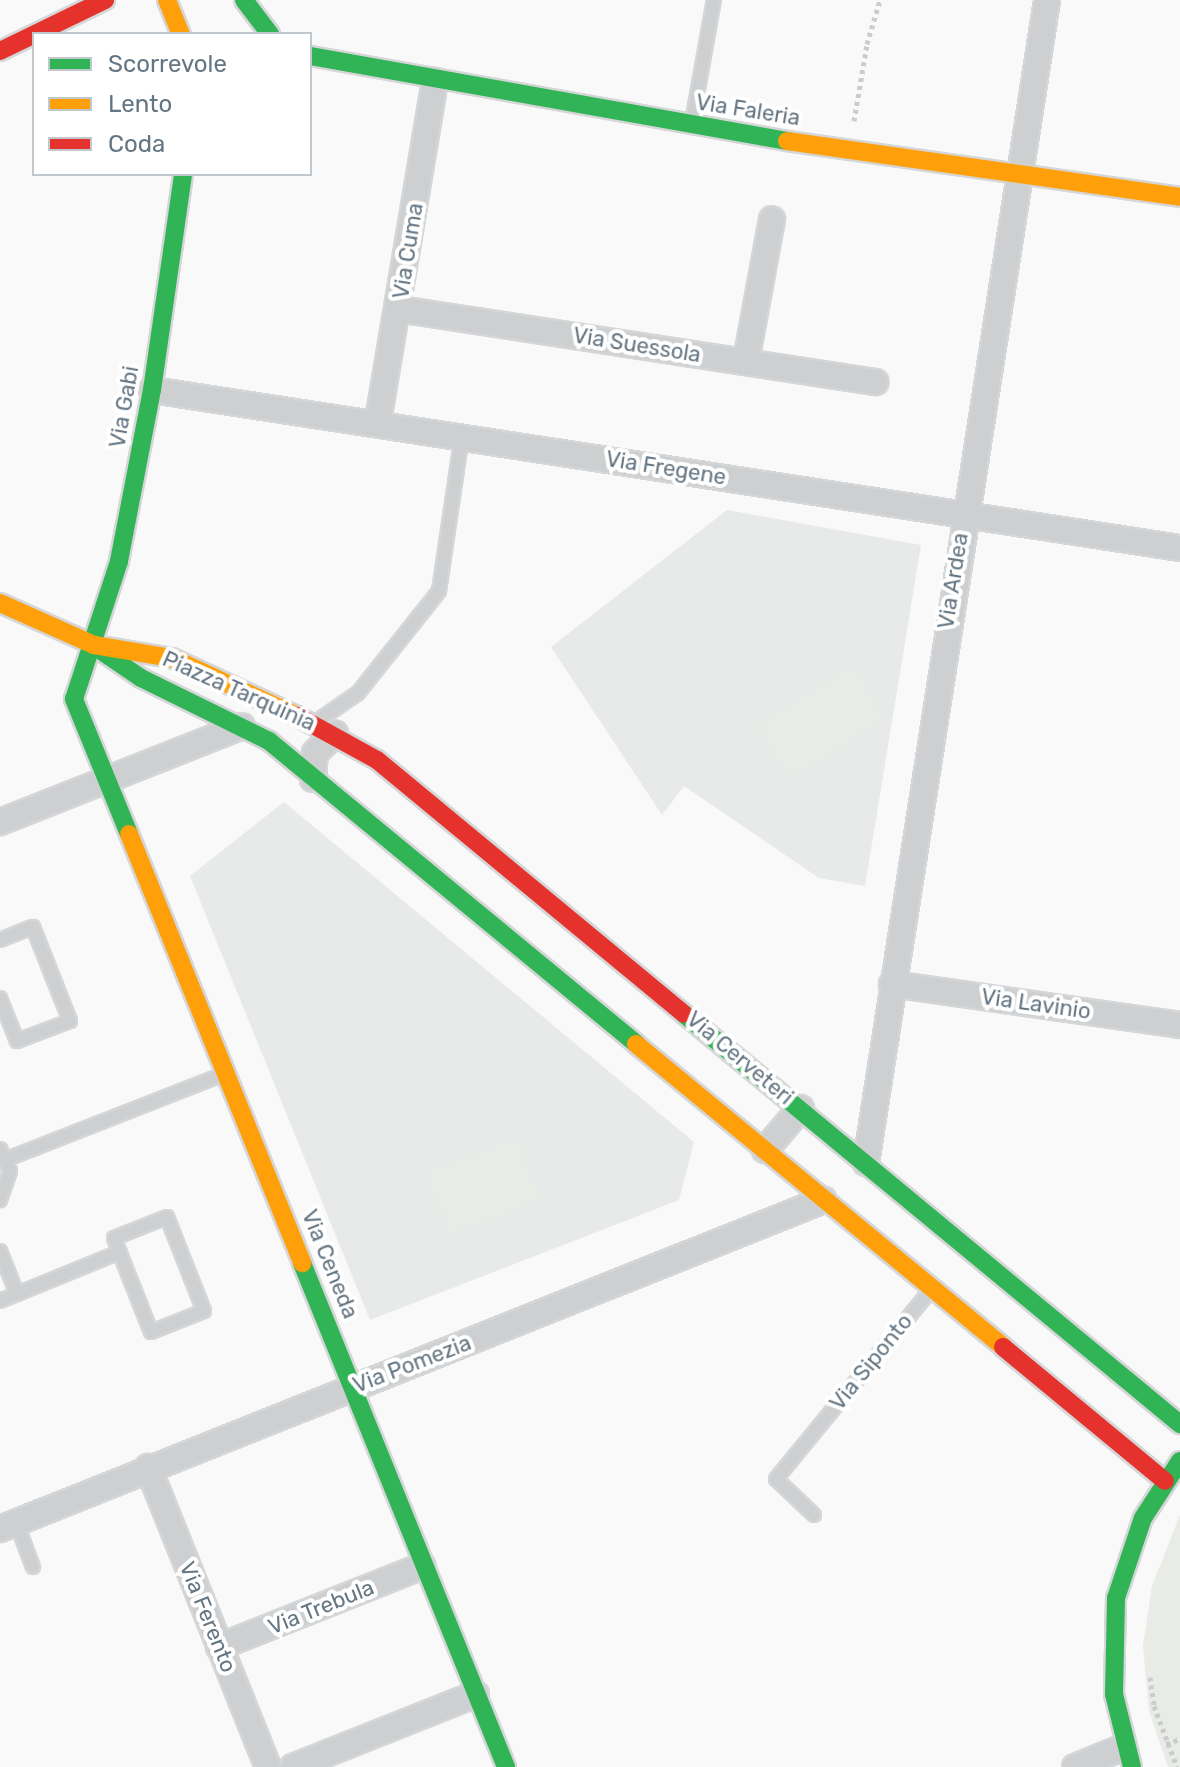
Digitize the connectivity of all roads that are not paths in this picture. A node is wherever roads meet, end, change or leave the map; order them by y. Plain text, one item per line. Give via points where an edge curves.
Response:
1 (105, 0) edge
2 (167, 0) edge
3 (244, 0) edge
4 (714, 0) edge
5 (1047, 0) edge
6 (39, 32) edge
7 (180, 32) edge
8 (268, 32) edge
9 (32, 35) edge
10 (0, 51) edge
11 (312, 56) edge
12 (435, 81) junction
13 (692, 126) junction
14 (1019, 172) junction
15 (183, 176) edge
16 (1180, 197) edge
17 (772, 219) dead end
18 (398, 309) junction
19 (746, 361) junction
20 (875, 382) dead end
21 (152, 390) junction
22 (378, 421) junction
23 (463, 435) junction
24 (963, 516) junction
25 (1180, 548) edge
26 (0, 603) edge
27 (94, 645) junction
28 (242, 726) junction
29 (324, 729) junction
30 (108, 779) junction
31 (313, 779) junction
32 (0, 822) edge
33 (0, 940) edge
34 (892, 984) junction
35 (0, 998) edge
36 (1180, 1025) edge
37 (226, 1073) junction
38 (801, 1108) junction
39 (765, 1150) junction
40 (4, 1154) edge
41 (866, 1163) junction
42 (0, 1200) edge
43 (824, 1200) junction
44 (0, 1251) edge
45 (120, 1252) junction
46 (932, 1288) junction
47 (17, 1294) junction
48 (0, 1301) edge
49 (352, 1387) junction
50 (1180, 1424) edge
51 (1180, 1461) edge
52 (148, 1467) junction
53 (1165, 1481) junction
54 (814, 1515) dead end
55 (8, 1526) edge
56 (423, 1566) junction
57 (33, 1567) dead end
58 (219, 1647) junction
59 (476, 1694) junction
60 (1128, 1757) edge
61 (268, 1767) edge
62 (293, 1767) edge
63 (506, 1767) edge
64 (1075, 1767) edge

1 - 6 main road
2 - 7 main road
3 - 8 main road
4 - 13 lane
5 - 14 street, Via Ardea
9 - 10 main road
11 - 12 main road, Via Faleria
12 - 13 main road, Via Faleria
12 - 18 street, Via Cuma
13 - 14 main road, Via Faleria
14 - 16 main road, Via Faleria
14 - 24 street, Via Ardea
15 - 21 main road, Via Gabi
17 - 19 street
18 - 19 street, Via Suessola
18 - 22 street, Via Cuma
19 - 20 street, Via Suessola
21 - 22 street, Via Fregene
21 - 27 main road, Via Gabi via 119,561
22 - 23 street, Via Fregene
23 - 24 street, Via Fregene
23 - 29 lane via 439,591
24 - 25 street, Via Fregene
24 - 34 street, Via Ardea
26 - 27 main road
27 - 28 main road, Piazza Tarquinia via 141,678
27 - 29 main road, Piazza Tarquinia via 172,658
27 - 30 main road via 74,699
28 - 30 street, Piazza Tarquinia
28 - 31 main road via 269,741
29 - 31 street
29 - 38 main road, Via Cerveteri via 412,786
30 - 32 street, Piazza Tarquinia
30 - 37 main road, Via Ceneda
31 - 39 main road
33 - 35 lane via 33,927 70,1021 17,1041
34 - 36 street, Via Lavinio
34 - 41 street, Via Ardea
37 - 40 lane
37 - 49 main road, Via Ceneda
38 - 39 street
38 - 41 main road, Via Cerveteri
39 - 43 main road
40 - 42 lane via 9,1184
41 - 50 main road, Via Cerveteri
43 - 46 main road
43 - 49 street, Via Pomezia
44 - 47 lane
45 - 45 lane via 151,1332 204,1311 167,1217 114,1238
45 - 47 lane
46 - 53 main road
46 - 54 lane, Via Siponto via 776,1479
47 - 48 lane
49 - 52 street, Via Pomezia
49 - 56 main road, Via Ceneda
51 - 53 main road
52 - 55 street, Via Pomezia
52 - 58 street, Via Ferento
53 - 60 main road via 1130,1547 1116,1598 1111,1667
55 - 57 lane
56 - 58 street, Via Trebula
56 - 59 main road, Via Ceneda
58 - 61 street, Via Ferento
59 - 62 street
59 - 63 main road, Via Ceneda
60 - 64 street

